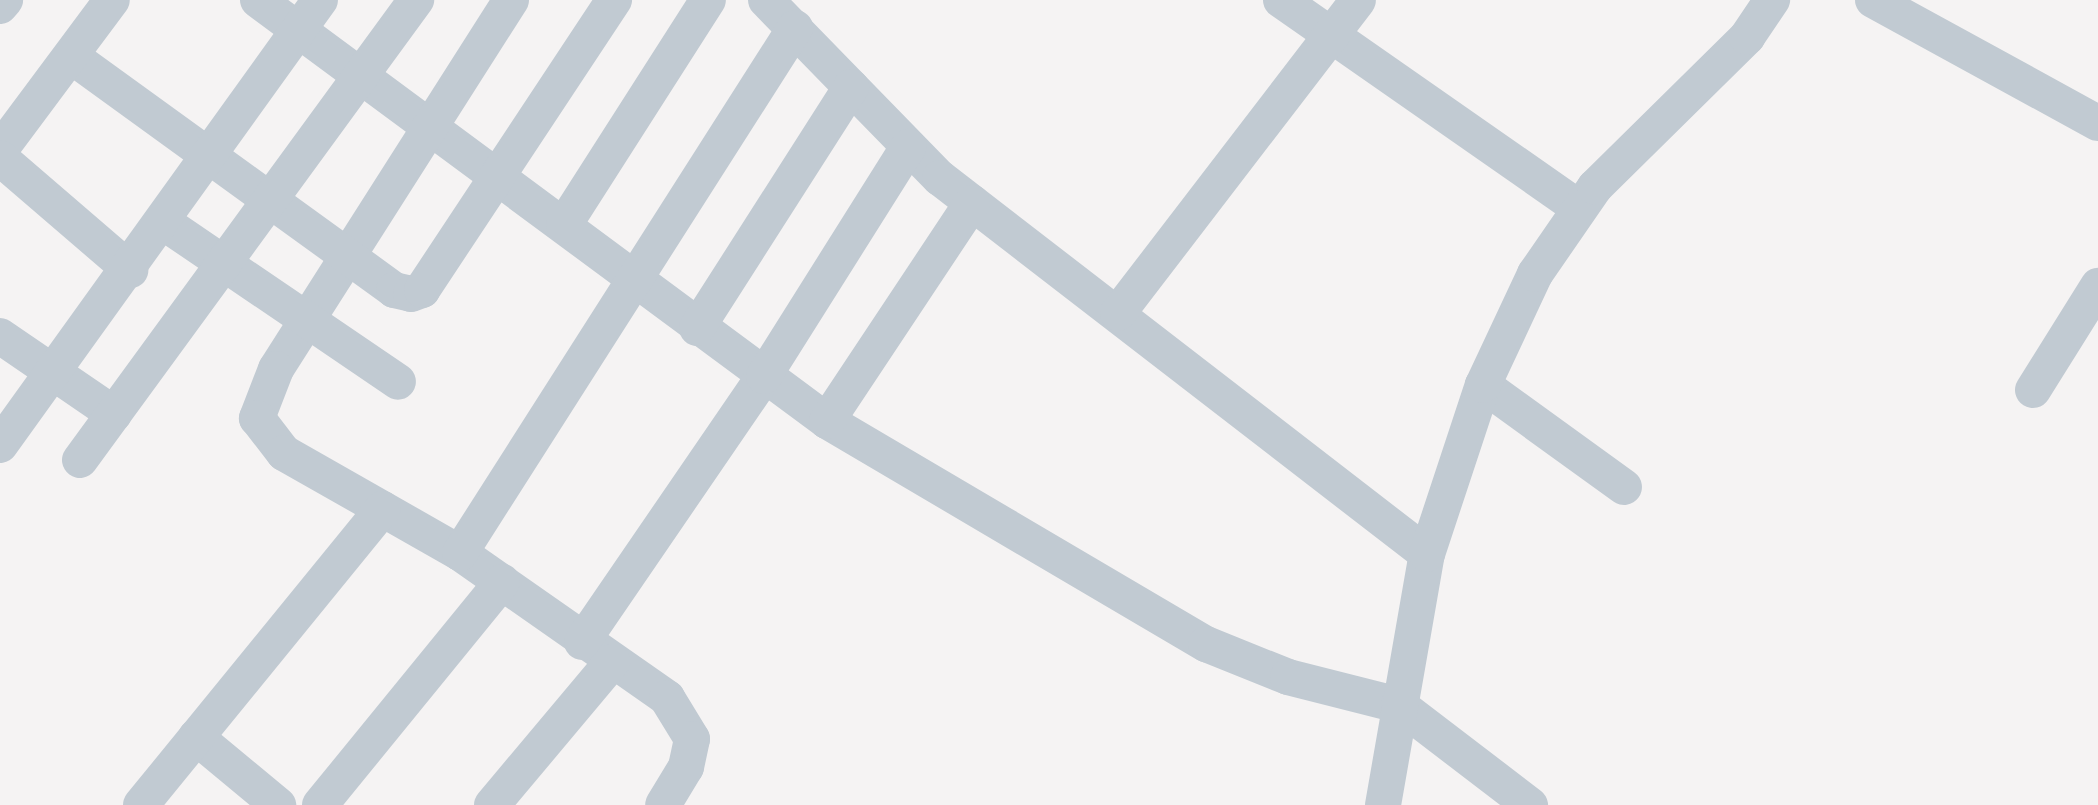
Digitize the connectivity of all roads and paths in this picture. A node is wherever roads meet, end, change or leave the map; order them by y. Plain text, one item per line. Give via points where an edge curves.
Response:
1 (5, 0) edge
2 (112, 0) edge
3 (258, 0) edge
4 (320, 0) edge
5 (416, 0) edge
6 (511, 0) edge
7 (614, 0) edge
8 (708, 0) edge
9 (766, 0) edge
10 (1281, 0) edge
11 (1358, 0) edge
12 (1772, 0) edge
13 (1873, 0) edge
14 (0, 6) edge
15 (795, 28) junction
16 (299, 31) junction
17 (1331, 32) junction
18 (71, 56) junction
19 (361, 80) junction
20 (851, 87) junction
21 (2098, 123) edge
22 (427, 128) junction
23 (908, 147) junction
24 (0, 150) edge
25 (213, 153) junction
26 (0, 158) edge
27 (496, 177) junction
28 (275, 198) junction
29 (972, 203) junction
30 (1579, 208) junction
31 (163, 222) junction
32 (564, 225) junction
33 (351, 258) junction
34 (225, 266) junction
35 (130, 270) junction
36 (636, 283) junction
37 (2098, 286) edge
38 (1118, 313) junction
39 (308, 322) junction
40 (697, 328) junction
41 (0, 336) edge
42 (52, 372) junction
43 (764, 376) junction
44 (398, 382) dead end
45 (1483, 385) junction
46 (2033, 390) dead end
47 (114, 414) junction
48 (827, 421) junction
49 (0, 445) edge
50 (80, 460) dead end
51 (1624, 487) dead end
52 (382, 509) junction
53 (460, 553) junction
54 (1427, 554) junction
55 (502, 582) junction
56 (582, 642) junction
57 (612, 662) junction
58 (1399, 705) junction
59 (196, 737) junction
60 (141, 805) edge
61 (278, 805) edge
62 (320, 805) edge
63 (492, 805) edge
64 (663, 805) edge
65 (1383, 805) edge
66 (1530, 805) edge

1 - 14 street
2 - 18 street
3 - 16 street
4 - 16 street
5 - 19 street
6 - 22 street
7 - 27 street
8 - 32 street
9 - 15 street
10 - 17 street
11 - 17 street
12 - 30 street via 1747,37
13 - 21 street
15 - 20 street
15 - 36 street
16 - 19 street
16 - 25 street
17 - 30 street
17 - 38 street
18 - 24 street
18 - 25 street
19 - 22 street
19 - 28 street
20 - 23 street
20 - 40 street
22 - 27 street
22 - 33 street
23 - 29 street
23 - 43 street
25 - 28 street
25 - 31 street
26 - 35 street
27 - 32 street
27 - 33 street via 422,290 394,290
28 - 33 street
28 - 34 street
29 - 38 street
29 - 48 street
30 - 45 street via 1535,274
31 - 34 street
31 - 35 street
32 - 36 street
33 - 39 street
34 - 39 street
34 - 47 street
35 - 42 street
36 - 40 street
36 - 53 street
37 - 46 street
38 - 54 street
39 - 44 street
39 - 52 street via 276,369 257,418 284,453
40 - 43 street
41 - 42 street
42 - 47 street
42 - 49 street
43 - 48 street
43 - 56 street
45 - 51 street
45 - 54 street
47 - 50 street
48 - 58 street via 1206,644 1288,677
52 - 53 street
52 - 59 street
53 - 55 street
54 - 58 street
55 - 56 street
55 - 62 street
56 - 57 street
57 - 63 street
57 - 64 street via 684,717 692,739 686,767
58 - 65 street
58 - 66 street
59 - 60 street
59 - 61 street

